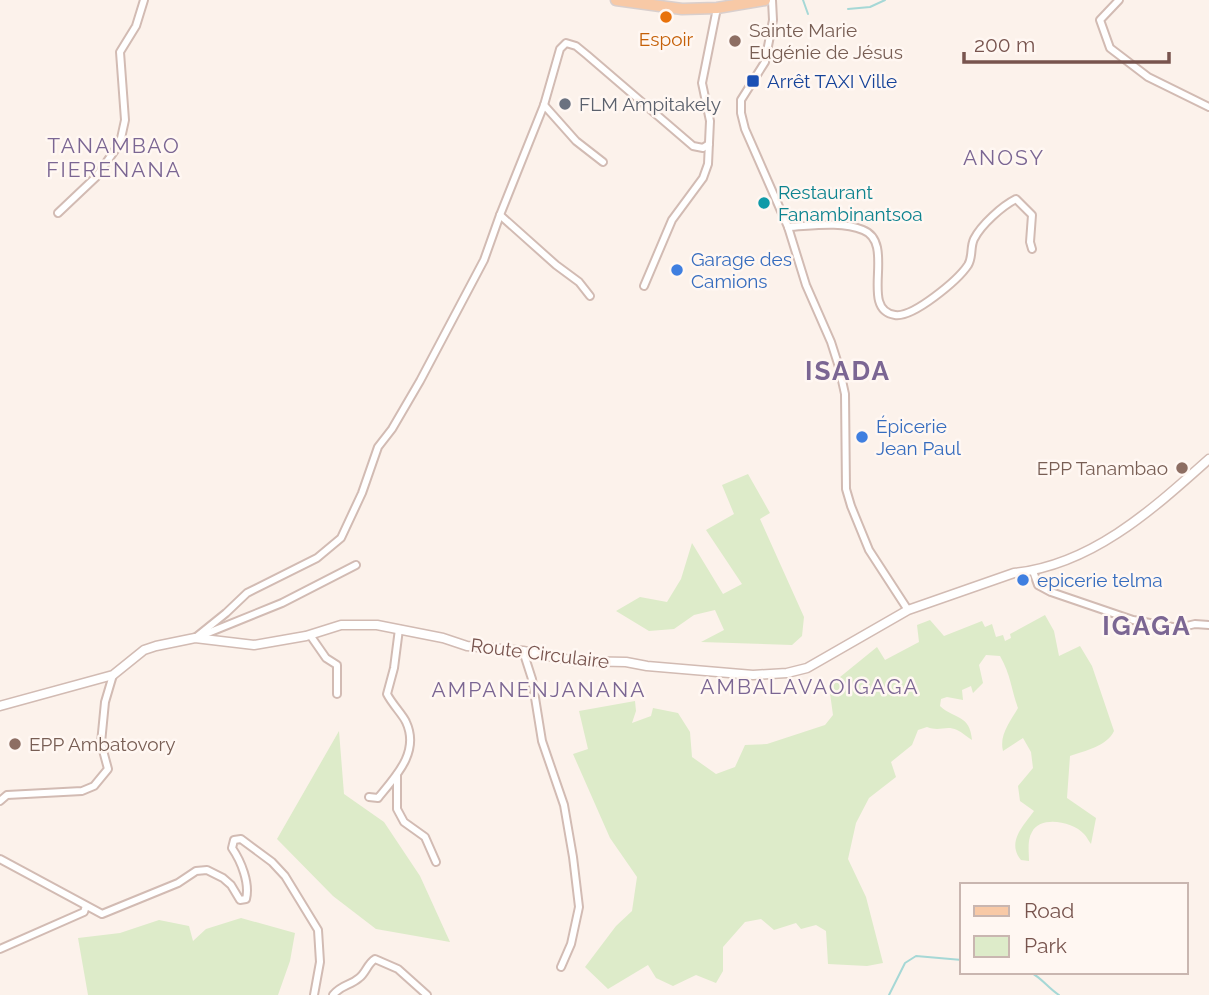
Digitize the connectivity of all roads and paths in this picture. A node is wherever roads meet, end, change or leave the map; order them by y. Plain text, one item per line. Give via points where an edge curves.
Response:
1 (144, 0) edge
2 (616, 0) edge
3 (765, 0) edge
4 (772, 0) edge
5 (1119, 0) edge
6 (717, 8) junction
7 (544, 105) junction
8 (1209, 107) edge
9 (709, 144) junction
10 (603, 162) dead end
11 (58, 213) dead end
12 (500, 215) junction
13 (788, 227) junction
14 (1032, 249) dead end
15 (644, 286) dead end
16 (590, 296) dead end
17 (1209, 458) edge
18 (356, 565) dead end
19 (1033, 571) junction
20 (908, 610) junction
21 (1209, 625) edge
22 (399, 629) junction
23 (310, 635) junction
24 (195, 638) junction
25 (523, 651) junction
26 (113, 676) junction
27 (337, 694) dead end
28 (0, 706) edge
29 (397, 775) junction
30 (369, 797) dead end
31 (0, 801) edge
32 (0, 859) edge
33 (436, 862) dead end
34 (86, 906) junction
35 (0, 949) edge
36 (561, 967) dead end
37 (314, 995) edge
38 (333, 995) edge
39 (427, 995) edge

1 - 11 street via 136,26 120,52 125,120 120,143 96,177
2 - 6 main road via 682,9
3 - 6 main road
4 - 13 street via 765,62 741,100 741,113
5 - 8 street via 1100,20 1110,48 1148,77
6 - 9 street via 702,83 710,121
7 - 9 street via 560,49 566,43 581,50 693,146
7 - 10 street via 576,141
7 - 12 street
9 - 15 street via 704,178 672,220
12 - 16 street
12 - 24 street via 461,305 378,447 341,538 317,558 247,593
13 - 14 street via 864,230 876,249 881,307 888,314 902,316 934,298 967,267 974,239 1001,208 1016,199 1032,215
13 - 20 street via 839,367 845,394 846,489 851,506 869,550
17 - 19 street, Route Circulaire via 1140,517 1091,550
18 - 24 street via 282,603
19 - 20 street, Route Circulaire via 1014,573
19 - 21 street via 1038,585 1051,592 1133,620 1178,628
20 - 25 street, Route Circulaire via 807,668 787,673 753,675 575,661
22 - 23 street, Route Circulaire via 341,625
22 - 25 street, Route Circulaire via 467,646
22 - 29 street via 387,694 406,721 410,749
23 - 24 street, Route Circulaire via 254,645
23 - 27 street via 337,665
24 - 26 street, Route Circulaire via 144,650
25 - 36 street via 542,741 564,805 579,907
26 - 28 street, Route Circulaire
26 - 31 street via 101,743 107,769 94,786 82,791 7,795
29 - 30 street via 378,798
29 - 33 street via 397,809 404,822 425,837
32 - 34 street
34 - 35 street via 69,920
34 - 37 street via 102,914 207,870 231,885 240,900 246,899 240,859 232,848 234,840 241,839 285,876 318,930 320,962
38 - 39 street via 360,978 374,959 398,969

